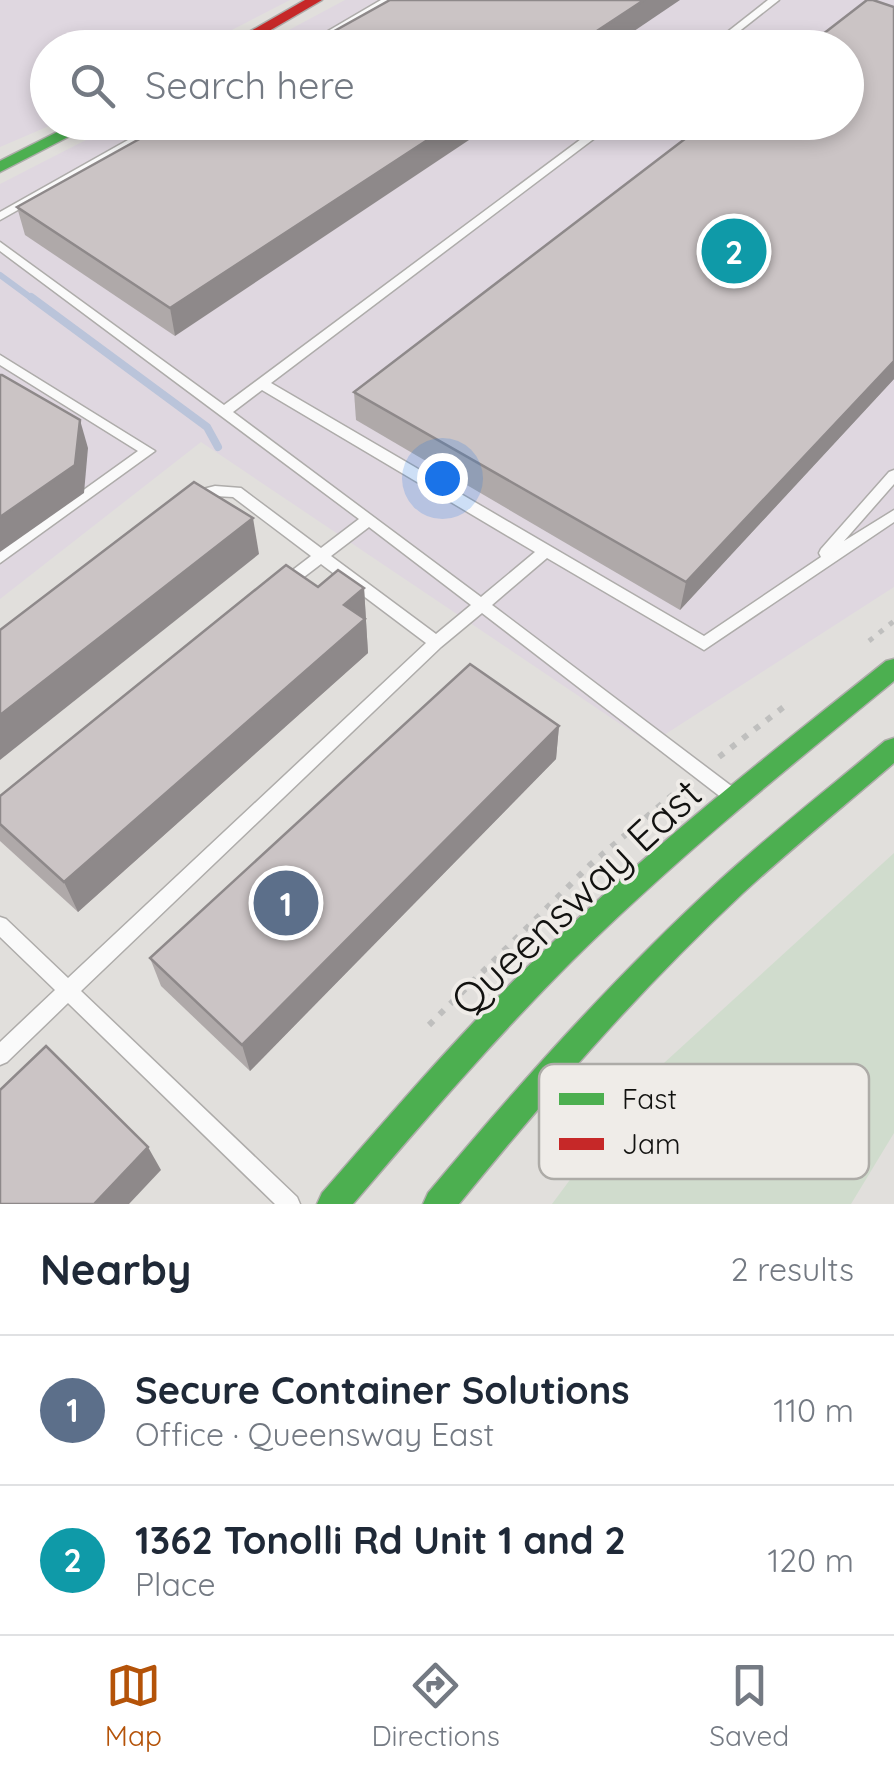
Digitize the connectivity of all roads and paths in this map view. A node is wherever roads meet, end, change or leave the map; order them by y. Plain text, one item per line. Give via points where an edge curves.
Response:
1 (315, 0) edge
2 (388, 0) edge
3 (774, 0) edge
4 (261, 30) edge
5 (335, 30) edge
6 (735, 30) edge
7 (54, 140) edge
8 (137, 140) edge
9 (586, 140) edge
10 (0, 167) edge
11 (0, 217) edge
12 (0, 246) edge
13 (0, 359) edge
14 (262, 384) junction
15 (224, 412) junction
16 (894, 475) edge
17 (178, 509) edge
18 (894, 515) edge
19 (369, 519) junction
20 (546, 551) junction
21 (320, 555) junction
22 (0, 558) edge
23 (811, 571) junction
24 (274, 592) edge
25 (483, 606) junction
26 (436, 643) junction
27 (894, 668) edge
28 (894, 748) edge
29 (735, 798) junction
30 (0, 925) edge
31 (69, 990) junction
32 (0, 1055) edge
33 (556, 1064) edge
34 (539, 1084) edge
35 (290, 1204) edge
36 (333, 1204) edge
37 (439, 1204) edge

1 - 4 main road
2 - 5 lane
3 - 6 lane
7 - 10 main road
8 - 11 lane
9 - 14 lane
12 - 15 lane
13 - 22 lane via 148,452
14 - 15 lane
14 - 20 lane
15 - 19 lane
16 - 23 lane
17 - 21 lane via 193,497 236,492
18 - 23 lane
19 - 21 lane
19 - 25 lane
20 - 23 lane via 704,644
20 - 25 lane
21 - 24 lane
21 - 26 lane
25 - 26 lane
25 - 29 lane
26 - 31 lane
27 - 29 main road, Queensway East
28 - 33 main road via 734,884
29 - 36 main road, Queensway East via 528,986
30 - 31 lane
31 - 32 lane
31 - 35 lane
34 - 37 main road

